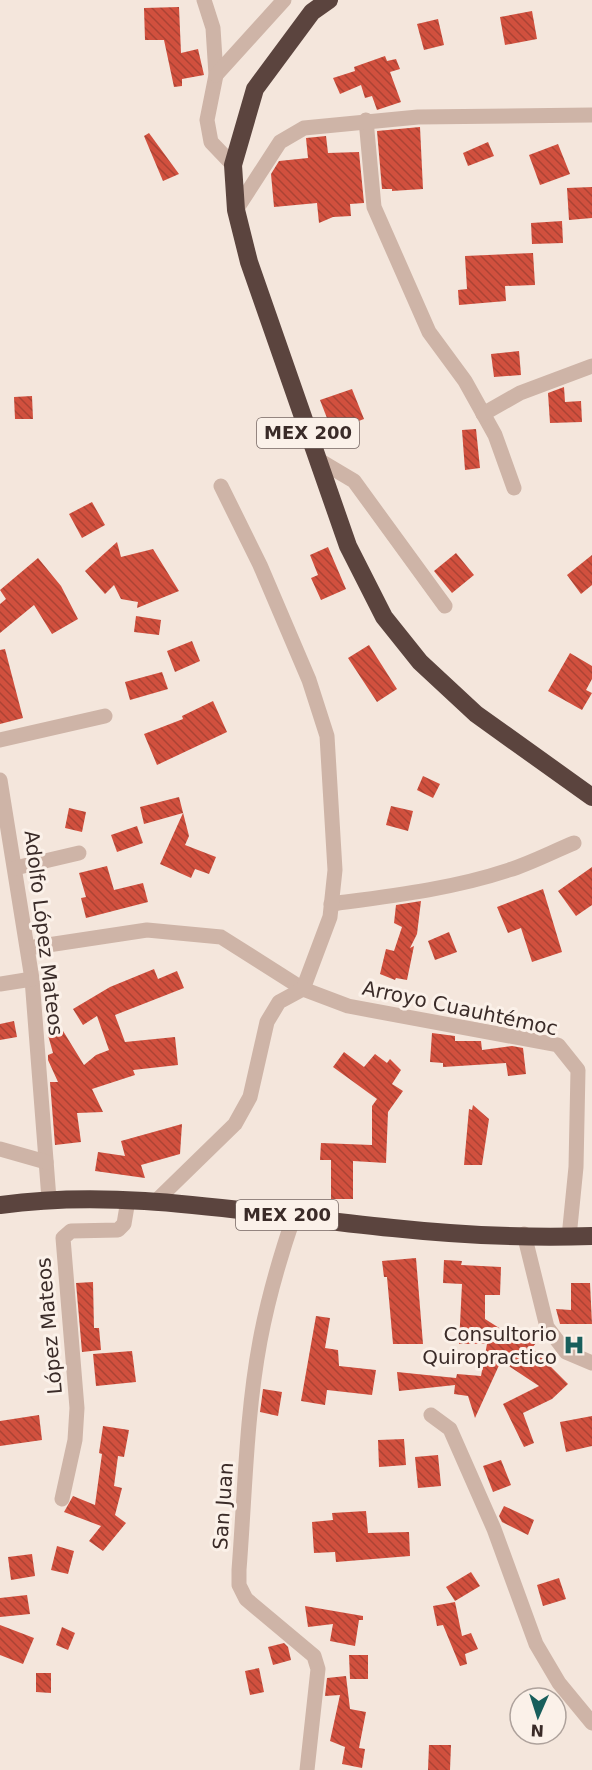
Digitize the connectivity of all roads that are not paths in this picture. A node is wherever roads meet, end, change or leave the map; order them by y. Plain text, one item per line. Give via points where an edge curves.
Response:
1 (204, 0) edge
2 (284, 0) edge
3 (329, 0) edge
4 (216, 75) junction
5 (592, 115) edge
6 (366, 120) junction
7 (233, 165) junction
8 (236, 210) junction
9 (592, 366) edge
10 (483, 414) junction
11 (318, 459) junction
12 (220, 486) dead end
13 (513, 488) dead end
14 (445, 606) dead end
15 (105, 716) dead end
16 (0, 740) edge
17 (0, 780) edge
18 (592, 797) edge
19 (574, 843) dead end
20 (79, 853) dead end
21 (15, 868) junction
22 (331, 904) junction
23 (28, 948) junction
24 (32, 979) junction
25 (0, 984) edge
26 (303, 989) junction
27 (0, 1149) edge
28 (46, 1162) junction
29 (49, 1198) junction
30 (128, 1200) junction
31 (156, 1201) junction
32 (0, 1205) edge
33 (294, 1216) junction
34 (524, 1234) junction
35 (592, 1236) edge
36 (569, 1237) junction
37 (592, 1363) edge
38 (431, 1415) dead end
39 (62, 1499) dead end
40 (592, 1723) edge
41 (307, 1770) edge

1 - 4 street via 213,28
2 - 4 street
3 - 7 highway, MEX 200 via 312,12 255,89
4 - 7 street via 207,120 211,142
5 - 6 street
6 - 8 street via 304,128 280,142
6 - 10 street via 374,207 429,332 465,381
7 - 8 highway, MEX 200
8 - 11 highway, MEX 200 via 249,262
9 - 10 street via 520,393
10 - 13 street via 495,435
11 - 14 street via 354,481
11 - 18 highway, MEX 200 via 353,556 384,617 420,662 476,714
12 - 22 street via 260,565 309,680 327,736 335,870
15 - 16 street
17 - 21 street, Adolfo López Mateos
19 - 22 street via 480,879
20 - 21 street
21 - 23 street, Adolfo López Mateos
22 - 26 street via 330,917
23 - 24 street, Adolfo López Mateos
23 - 26 street, Arroyo Cuauhtémoc via 147,930 221,937
24 - 25 street
24 - 28 street, Adolfo López Mateos
26 - 31 street via 279,1002 267,1022 250,1096 236,1124
26 - 36 street, Arroyo Cuauhtémoc via 376,1013 558,1045 578,1070 576,1167
27 - 28 street
28 - 29 street, Adolfo López Mateos
29 - 30 highway, MEX 200
29 - 32 highway, MEX 200
30 - 31 highway, MEX 200
30 - 39 street, López Mateos via 124,1224 118,1230 71,1231 63,1238 77,1408 75,1440
31 - 33 highway, MEX 200
33 - 34 highway, MEX 200 via 457,1233
33 - 41 street, San Juan via 260,1341 249,1430 239,1578 246,1599 314,1656 318,1669
34 - 36 highway, MEX 200
34 - 37 street via 547,1327 566,1352
35 - 36 highway, MEX 200
38 - 40 street via 450,1429 494,1528 536,1644 559,1683

